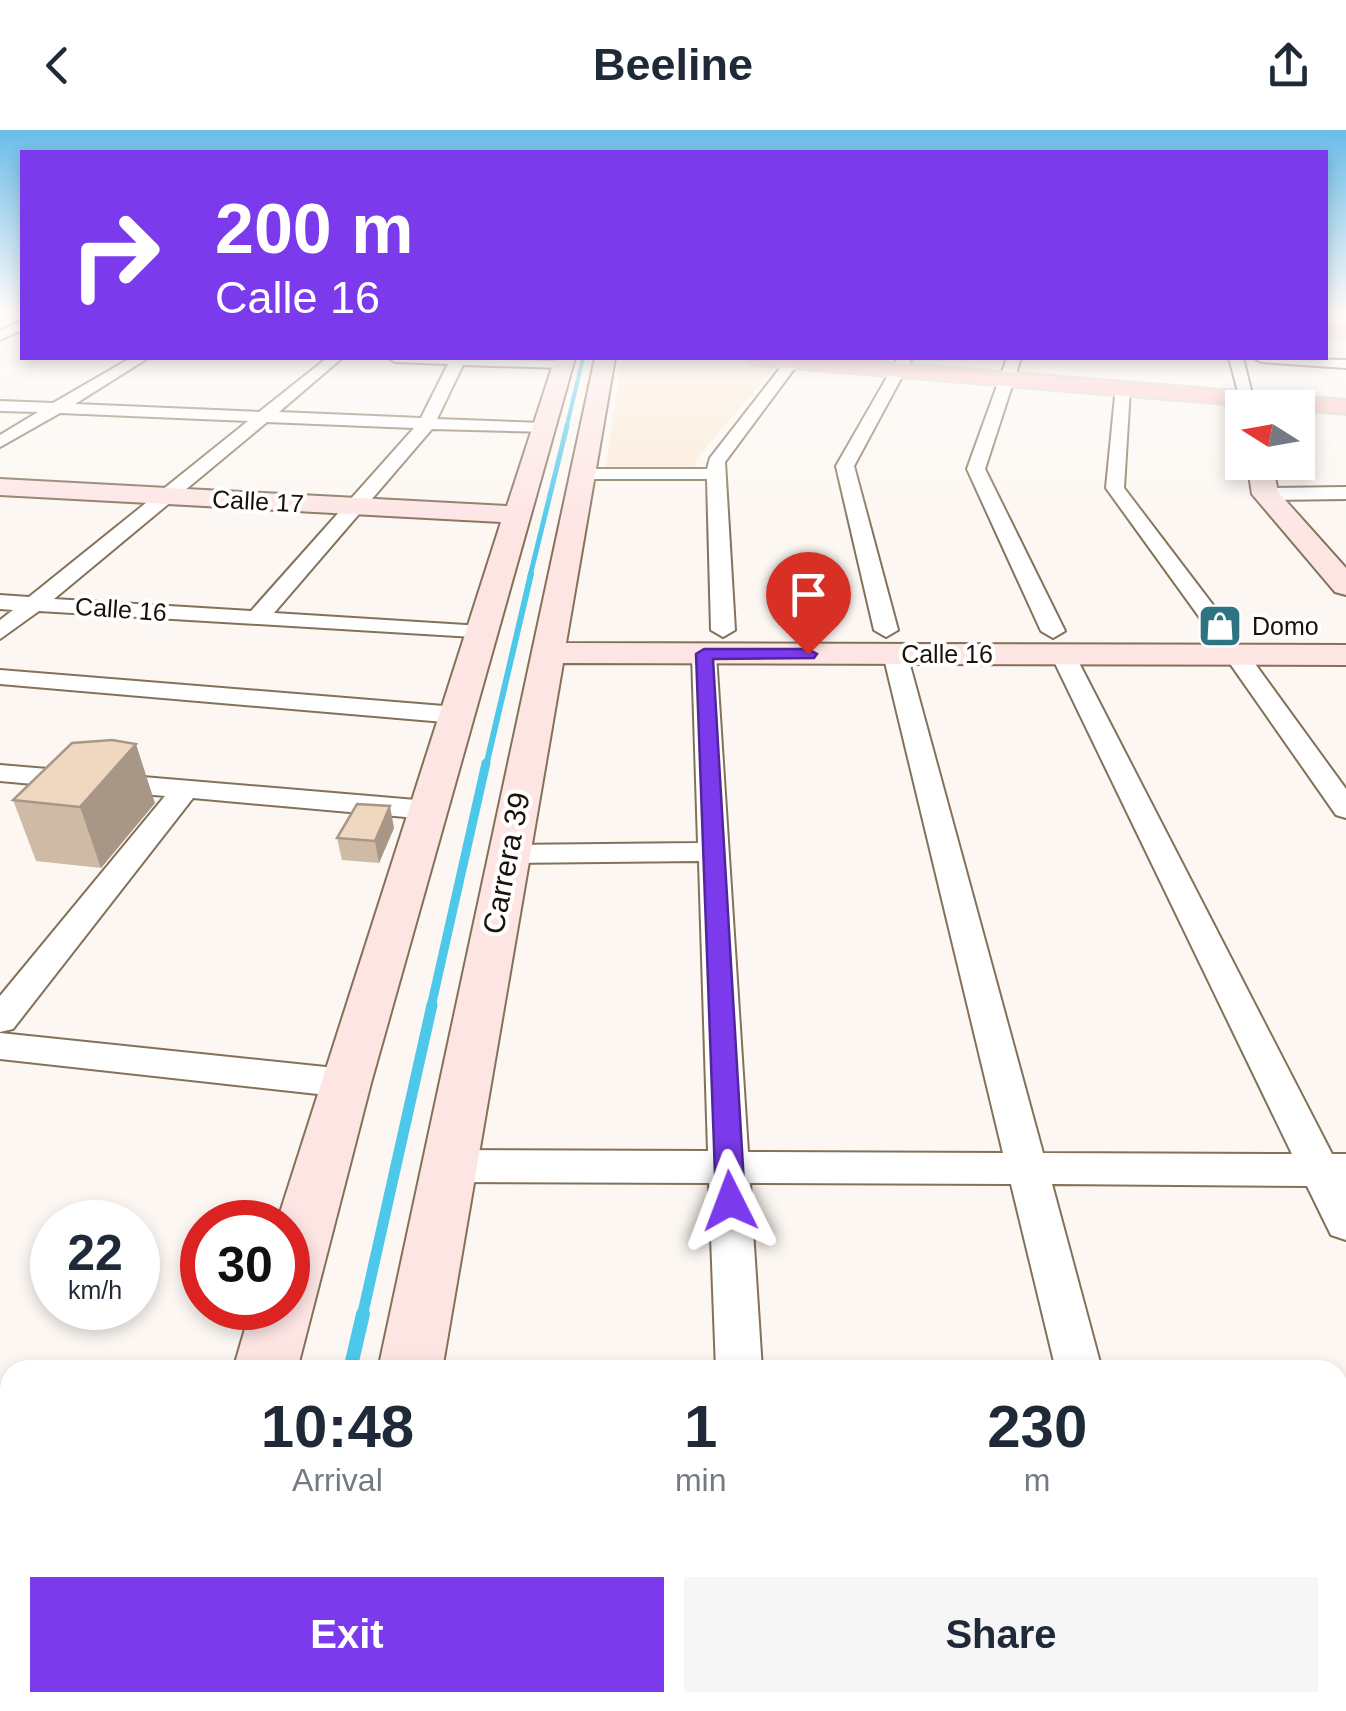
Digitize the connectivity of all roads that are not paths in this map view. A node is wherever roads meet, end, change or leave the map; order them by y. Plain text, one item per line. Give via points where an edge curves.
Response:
1 (95, 386) edge
2 (301, 386) edge
3 (445, 386) edge
4 (556, 386) edge
5 (600, 386) edge
6 (774, 386) edge
7 (890, 386) edge
8 (1005, 386) edge
9 (1105, 386) edge
10 (1122, 389) junction
11 (1225, 400) edge
12 (0, 406) edge
13 (1315, 406) edge
14 (1346, 408) edge
15 (56, 409) junction
16 (262, 418) junction
17 (426, 425) junction
18 (543, 428) junction
19 (0, 442) edge
20 (582, 474) junction
21 (716, 474) junction
22 (1262, 480) edge
23 (0, 487) edge
24 (1346, 493) edge
25 (1265, 494) junction
26 (166, 496) junction
27 (355, 506) junction
28 (516, 516) junction
29 (1346, 586) edge
30 (0, 602) edge
31 (34, 604) junction
32 (257, 618) junction
33 (1346, 631) edge
34 (0, 632) edge
35 (482, 633) junction
36 (549, 642) junction
37 (714, 642) junction
38 (890, 642) junction
39 (1058, 643) junction
40 (1228, 643) junction
41 (1346, 655) edge
42 (0, 676) edge
43 (456, 716) junction
44 (0, 773) edge
45 (185, 789) junction
46 (1346, 809) edge
47 (428, 810) junction
48 (714, 852) junction
49 (508, 854) junction
50 (0, 1020) edge
51 (0, 1046) edge
52 (344, 1084) junction
53 (447, 1166) junction
54 (729, 1167) junction
55 (1029, 1168) junction
56 (1333, 1170) edge
57 (310, 1209) edge
58 (1346, 1222) edge
59 (276, 1330) edge
60 (268, 1360) edge
61 (412, 1360) edge
62 (739, 1360) edge
63 (1077, 1360) edge

1 - 15 street
2 - 16 street
3 - 17 street
4 - 18 main road
5 - 20 main road, Carrera 39
6 - 21 street via 721,452
7 - 38 street via 850,455 845,478
8 - 39 street via 978,479
9 - 10 main road
10 - 11 main road
10 - 40 street via 1114,488
12 - 15 street
13 - 14 main road
15 - 16 street
15 - 19 street
16 - 17 street
16 - 26 street
17 - 18 street
17 - 27 street
18 - 28 main road
20 - 21 street
20 - 36 main road, Carrera 39
21 - 37 street
22 - 25 main road
23 - 26 main road, Calle 17
24 - 25 street
25 - 29 main road
26 - 27 main road, Calle 17
26 - 31 street
27 - 28 main road, Calle 17
27 - 32 street
28 - 35 main road
30 - 31 street, Calle 16
31 - 32 street, Calle 16
31 - 34 street
32 - 35 street, Calle 16
33 - 40 main road, Calle 16
35 - 43 main road
36 - 37 main road, Calle 16
36 - 49 main road, Carrera 39
37 - 38 main road, Calle 16
37 - 48 street
38 - 39 main road, Calle 16
38 - 55 street
39 - 40 main road, Calle 16
39 - 56 street
40 - 41 main road, Calle 16
40 - 46 street
42 - 43 street
43 - 47 main road
44 - 45 street
45 - 47 street
45 - 50 street
47 - 52 main road
48 - 49 street
48 - 54 street
49 - 53 main road, Carrera 39
51 - 52 street
52 - 57 main road
53 - 54 street
53 - 61 main road, Carrera 39
54 - 55 street
54 - 62 street
55 - 56 street
55 - 63 street
56 - 58 street
59 - 60 main road

